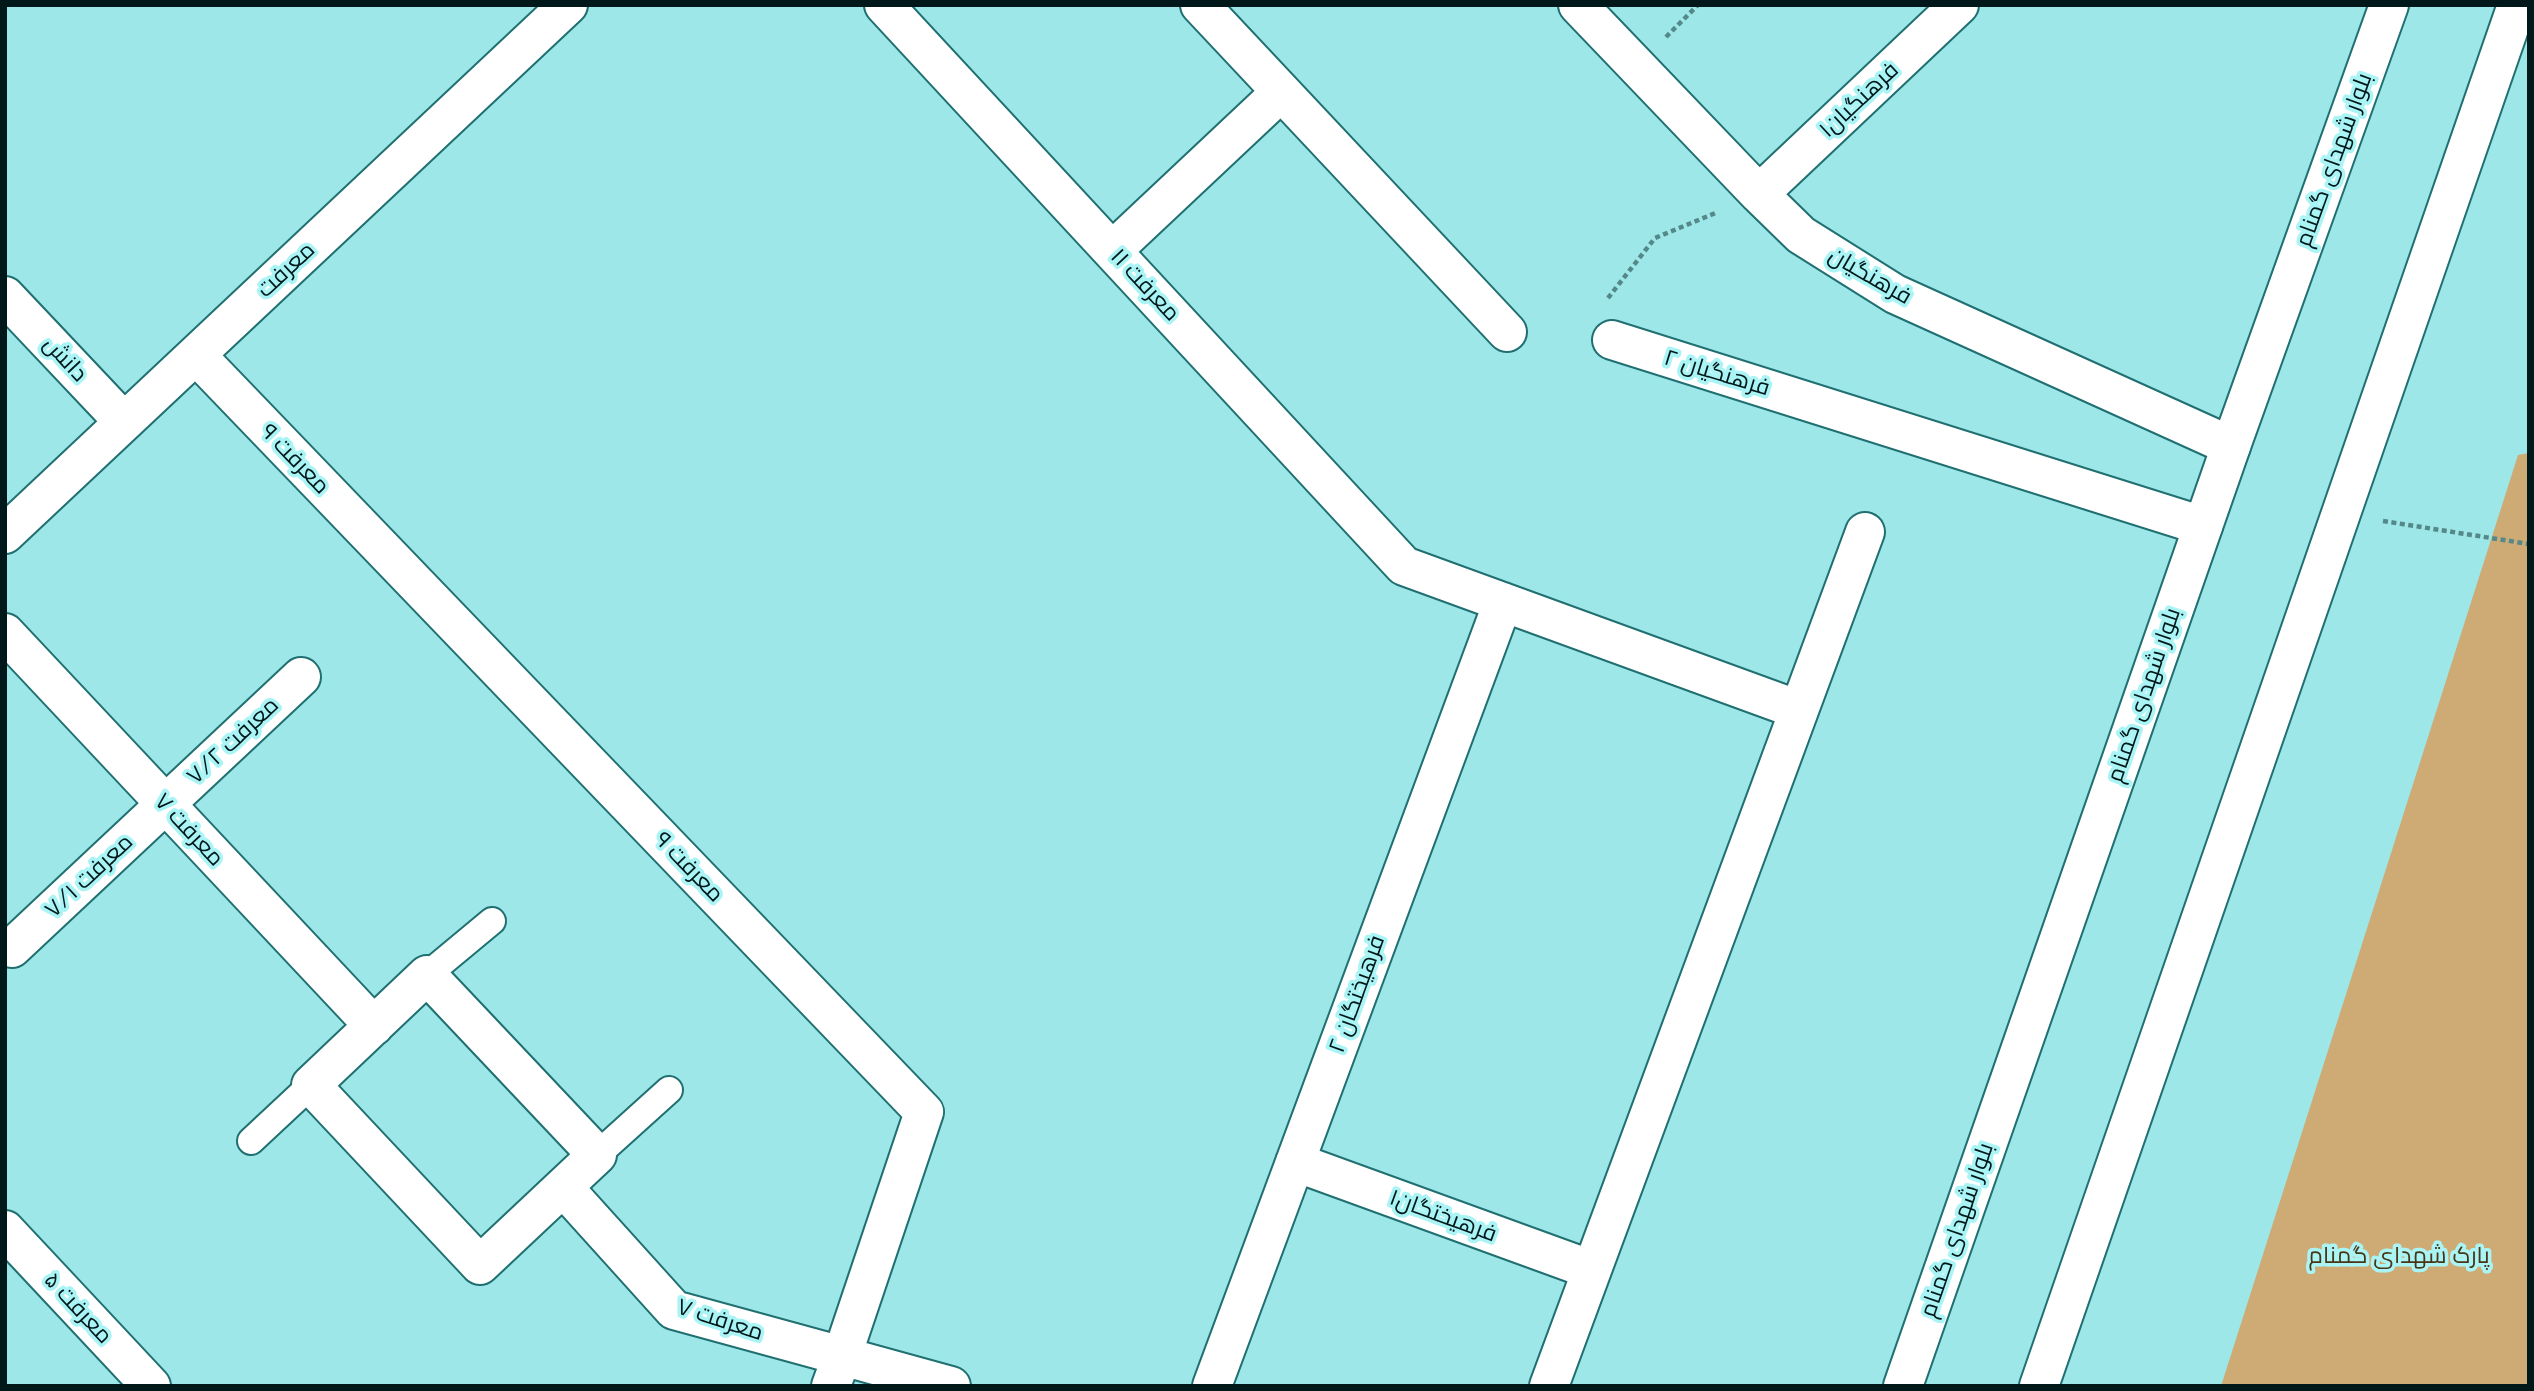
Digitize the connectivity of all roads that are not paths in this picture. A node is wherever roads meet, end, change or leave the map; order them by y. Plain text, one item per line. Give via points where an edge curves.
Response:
1 (568, 5) edge
2 (884, 5) edge
3 (1200, 5) edge
4 (1578, 5) edge
5 (1959, 5) edge
6 (2389, 5) edge
7 (2517, 5) edge
8 (1281, 92) junction
9 (1759, 194) junction
10 (1113, 250) junction
11 (5, 296) edge
12 (1507, 332) dead end
13 (1612, 340) road end
14 (196, 355) junction
15 (124, 422) junction
16 (2231, 446) junction
17 (2203, 526) junction
18 (1865, 532) dead end
19 (5, 534) edge
20 (1503, 601) junction
21 (5, 633) edge
22 (300, 677) dead end
23 (1799, 710) junction
24 (165, 804) junction
25 (492, 921) dead end
26 (12, 948) dead end
27 (427, 975) junction
28 (374, 1026) junction
29 (311, 1085) junction
30 (669, 1090) dead end
31 (251, 1141) dead end
32 (597, 1155) junction
33 (1295, 1162) junction
34 (563, 1187) junction
35 (5, 1230) edge
36 (1592, 1270) junction
37 (836, 1371) edge
38 (152, 1386) edge
39 (951, 1386) edge
40 (1212, 1386) edge
41 (1549, 1386) edge
42 (1903, 1386) edge
43 (2039, 1386) edge

1 - 14 street, معرفت
2 - 10 street, معرفت ۱۱
3 - 8 street
4 - 9 street, فرهنگیان
5 - 9 street, فرهنگیان۱
6 - 16 street, بلوار شهدای گمنام
7 - 43 street
8 - 10 street
8 - 12 street
9 - 16 street, فرهنگیان via 1801,235 1895,294
10 - 20 street, معرفت ۱۱ via 1404,566
11 - 15 street, دانش
13 - 17 street, فرهنگیان ۲
14 - 15 street, معرفت
14 - 37 street, معرفت ۹ via 924,1112
15 - 19 street, معرفت
16 - 17 street, بلوار شهدای گمنام
17 - 42 street, بلوار شهدای گمنام
18 - 23 street
20 - 23 street
20 - 33 street, فرهیختگان ۲
21 - 24 street, معرفت ۷
22 - 24 street, معرفت ۷/۲
23 - 36 street
24 - 26 street, معرفت ۷/۱
24 - 28 street, معرفت ۷
25 - 27 lane
27 - 28 street
27 - 32 street
28 - 29 street
29 - 31 lane
29 - 34 street via 480,1265
30 - 32 lane
32 - 34 street
33 - 36 street, فرهیختگان۱
33 - 40 street, فرهیختگان ۲
34 - 37 street, معرفت ۷ via 674,1310
35 - 38 street, معرفت ۵
36 - 41 street
37 - 39 street

